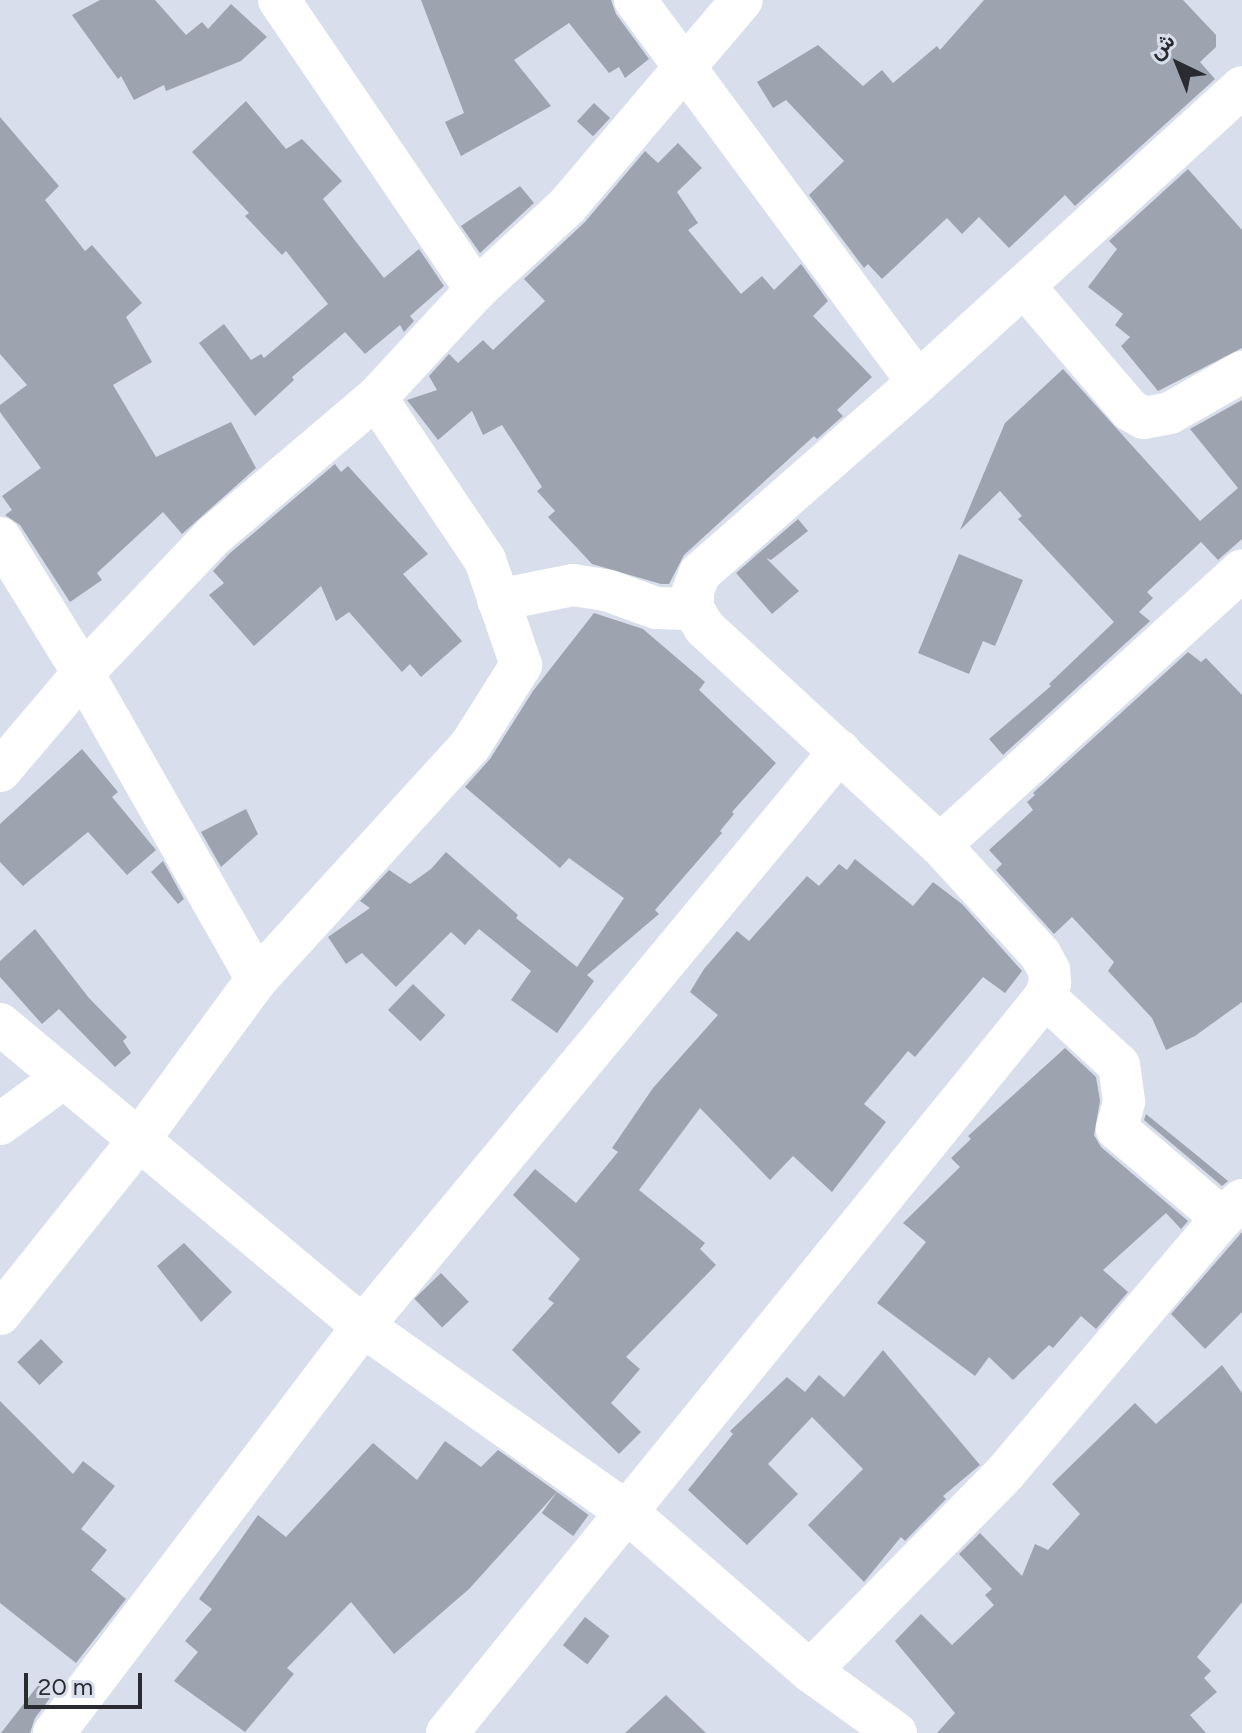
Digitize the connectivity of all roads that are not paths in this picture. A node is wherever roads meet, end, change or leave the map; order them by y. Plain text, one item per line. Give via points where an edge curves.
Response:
1 (279, 0) edge
2 (635, 0) edge
3 (742, 0) edge
4 (685, 67) junction
5 (1242, 87) edge
6 (1024, 286) junction
7 (476, 290) junction
8 (1242, 372) edge
9 (918, 382) junction
10 (376, 398) junction
11 (0, 538) edge
12 (1242, 570) edge
13 (498, 600) junction
14 (693, 609) junction
15 (83, 673) junction
16 (840, 751) junction
17 (0, 771) edge
18 (940, 845) junction
19 (257, 979) junction
20 (1045, 997) junction
21 (0, 1024) edge
22 (62, 1079) junction
23 (0, 1124) edge
24 (138, 1141) junction
25 (1232, 1209) edge
26 (0, 1314) edge
27 (363, 1326) junction
28 (627, 1512) junction
29 (810, 1671) junction
30 (54, 1733) edge
31 (447, 1733) edge
32 (896, 1733) edge

1 - 7 street
2 - 4 street
3 - 4 street
4 - 7 street via 567,206
4 - 9 street
5 - 6 street
6 - 8 street via 1130,410 1144,418 1170,413
6 - 9 street
7 - 10 street
9 - 14 street via 700,573
10 - 13 street via 485,560
10 - 15 street via 213,536
11 - 15 street
12 - 18 street
13 - 14 street via 573,585 656,608
13 - 19 street via 521,665 470,746
14 - 16 street via 704,627
15 - 17 street
15 - 19 street
16 - 18 street
16 - 27 street
18 - 20 street via 1040,954 1049,970
19 - 24 street
20 - 25 street via 1119,1065 1124,1102 1117,1129
20 - 28 street
21 - 22 street
22 - 23 street
22 - 24 street
24 - 26 street
24 - 27 street
25 - 29 street via 1005,1473
27 - 28 street
27 - 30 street
28 - 29 street
28 - 31 street
29 - 32 street

